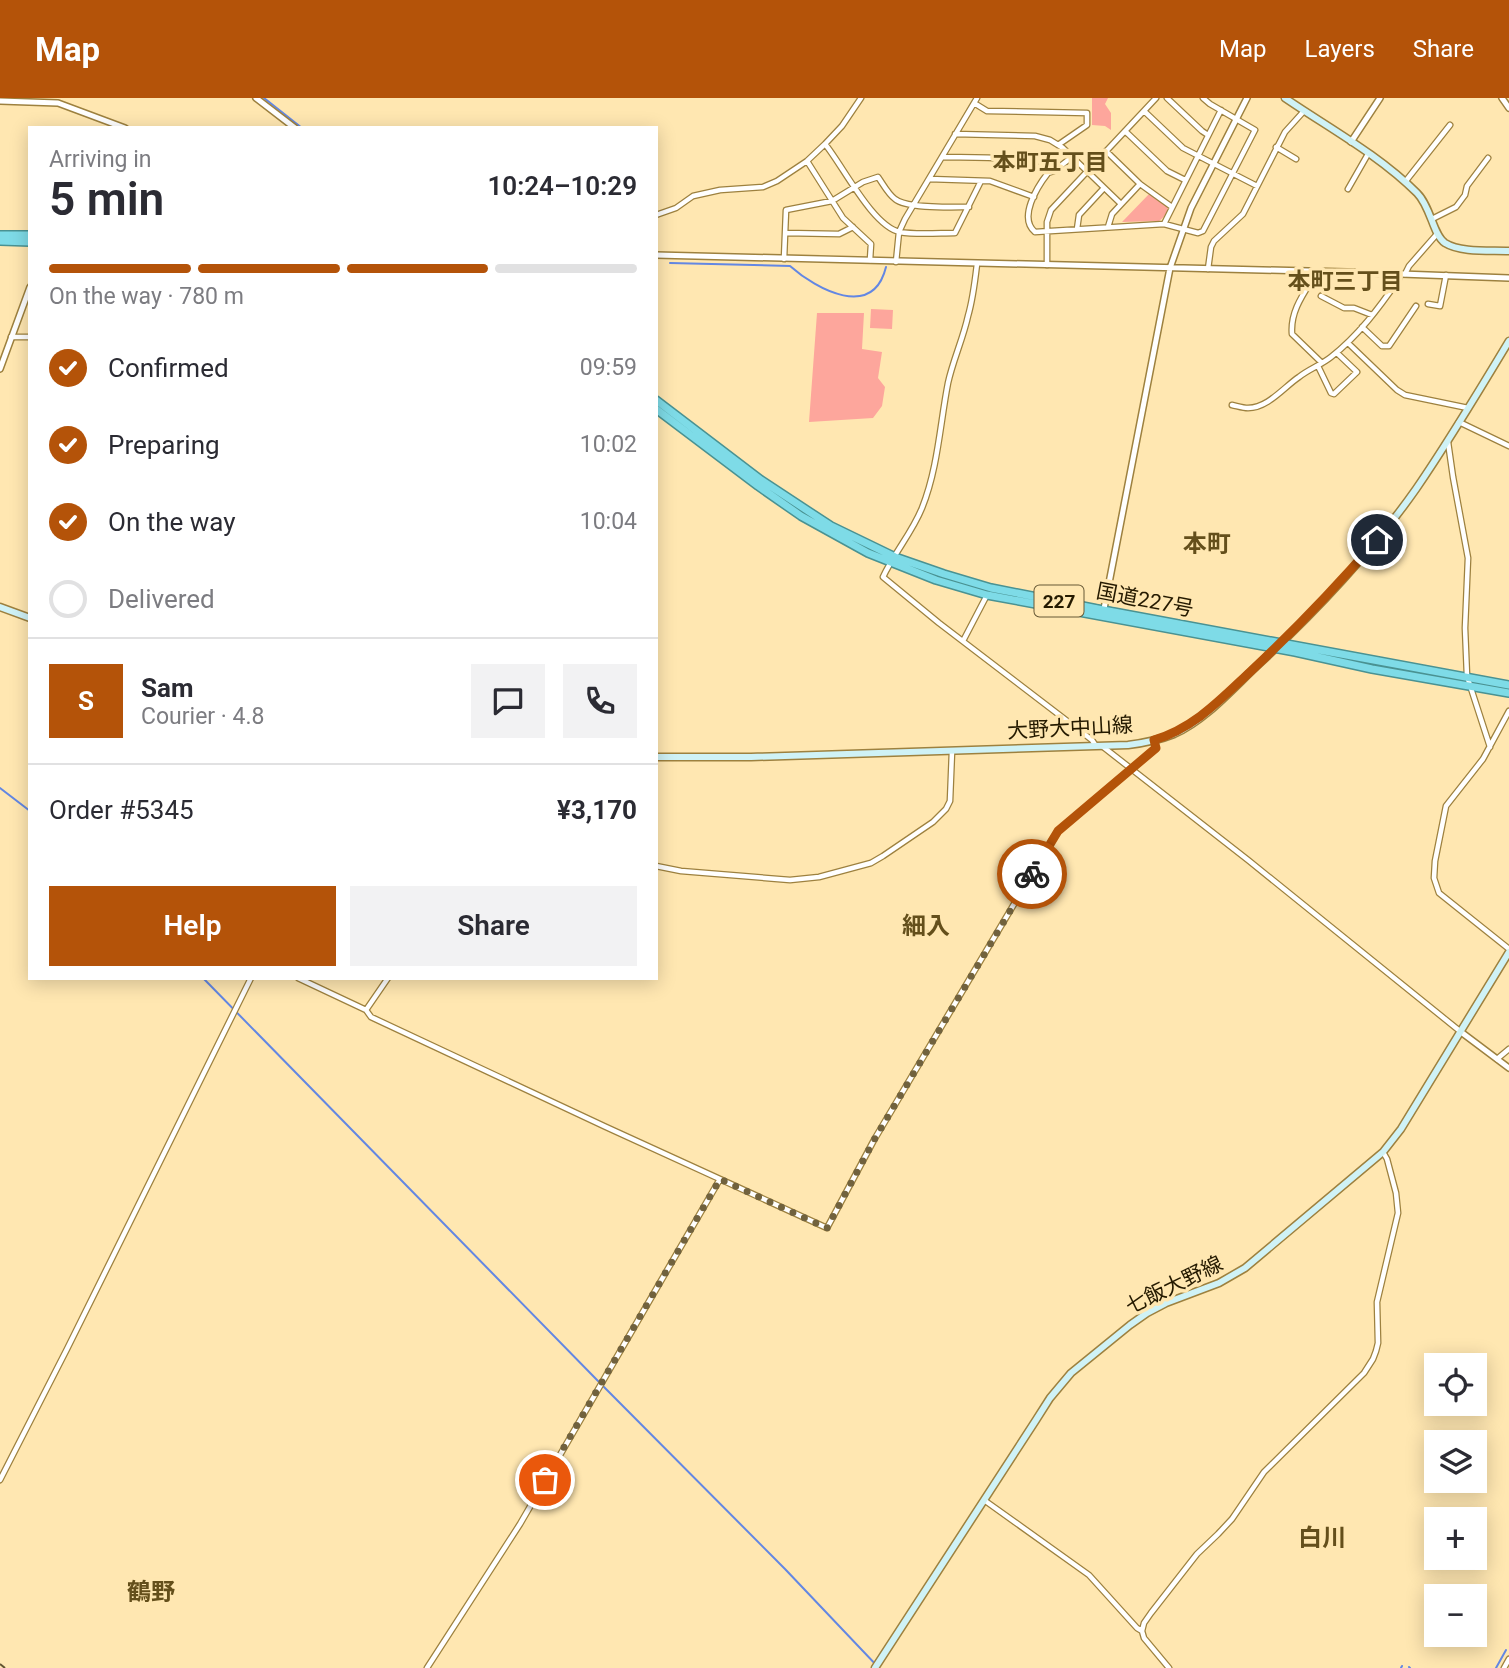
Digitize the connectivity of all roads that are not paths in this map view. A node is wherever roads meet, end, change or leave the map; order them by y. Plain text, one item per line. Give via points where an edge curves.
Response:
1 (256, 98) edge
2 (861, 98) edge
3 (1156, 98) edge
4 (1167, 98) edge
5 (1203, 98) edge
6 (1247, 98) edge
7 (1286, 98) edge
8 (1380, 98) edge
9 (1502, 98) edge
10 (975, 100) edge
11 (0, 101) edge
12 (1508, 106) edge
13 (1220, 110) junction
14 (1144, 111) junction
15 (1304, 111) junction
16 (1236, 119) junction
17 (1450, 125) dead end
18 (120, 126) edge
19 (292, 126) edge
20 (1125, 131) junction
21 (955, 134) junction
22 (1208, 135) junction
23 (1351, 142) junction
24 (825, 144) junction
25 (1058, 145) junction
26 (1276, 147) junction
27 (1106, 151) junction
28 (1368, 154) junction
29 (1198, 156) junction
30 (942, 157) junction
31 (1072, 158) junction
32 (1296, 159) dead end
33 (1488, 159) dead end
34 (807, 161) junction
35 (1214, 164) junction
36 (1087, 171) junction
37 (1048, 173) junction
38 (1233, 173) junction
39 (928, 179) junction
40 (1185, 180) junction
41 (981, 181) junction
42 (1405, 182) junction
43 (1140, 184) junction
44 (1257, 186) junction
45 (855, 188) junction
46 (1104, 188) junction
47 (1348, 189) dead end
48 (1034, 197) junction
49 (832, 201) junction
50 (1121, 204) junction
51 (913, 205) junction
52 (1172, 206) junction
53 (969, 208) junction
54 (658, 214) edge
55 (1432, 219) junction
56 (1164, 224) junction
57 (853, 227) junction
58 (1108, 227) junction
59 (1077, 229) junction
60 (1182, 230) junction
61 (899, 232) junction
62 (1047, 232) junction
63 (785, 233) junction
64 (1437, 234) junction
65 (0, 235) edge
66 (28, 235) edge
67 (0, 241) edge
68 (28, 242) edge
69 (1509, 251) edge
70 (658, 255) edge
71 (784, 259) junction
72 (870, 260) junction
73 (896, 261) junction
74 (977, 264) junction
75 (1047, 265) junction
76 (1170, 268) junction
77 (1208, 270) junction
78 (1317, 272) junction
79 (1403, 274) junction
80 (1446, 275) junction
81 (1509, 278) edge
82 (28, 293) edge
83 (1321, 296) dead end
84 (1428, 304) dead end
85 (1416, 306) dead end
86 (1372, 315) junction
87 (1362, 327) junction
88 (11, 337) junction
89 (28, 337) edge
90 (1509, 341) edge
91 (1348, 342) junction
92 (1336, 353) junction
93 (1320, 365) junction
94 (0, 369) edge
95 (658, 402) edge
96 (1232, 405) dead end
97 (1468, 408) junction
98 (658, 411) edge
99 (1459, 422) junction
100 (1448, 440) junction
101 (1509, 446) edge
102 (893, 560) junction
103 (989, 591) junction
104 (0, 607) edge
105 (1103, 613) junction
106 (28, 617) edge
107 (963, 641) junction
108 (1282, 643) junction
109 (1275, 649) junction
110 (1467, 676) junction
111 (1469, 685) junction
112 (1509, 685) edge
113 (1509, 693) edge
114 (1509, 711) edge
115 (1154, 740) junction
116 (1098, 746) junction
117 (1490, 747) junction
118 (952, 751) junction
119 (658, 757) edge
120 (1130, 769) junction
121 (658, 866) edge
122 (1509, 951) edge
123 (250, 980) edge
124 (302, 980) edge
125 (387, 980) edge
126 (366, 1010) junction
127 (1461, 1032) junction
128 (1509, 1049) edge
129 (1497, 1059) junction
130 (1509, 1068) edge
131 (1383, 1152) junction
132 (720, 1179) junction
133 (0, 1480) edge
134 (984, 1500) junction
135 (1142, 1631) junction
136 (1509, 1659) edge
137 (877, 1666) edge
138 (427, 1668) edge
139 (1169, 1668) edge
140 (1504, 1668) edge

1 - 19 street
2 - 24 street
3 - 14 street
4 - 22 street
5 - 13 street
6 - 16 street
7 - 15 main road
8 - 23 street
9 - 12 street
10 - 21 street
10 - 25 street via 987,110 1087,113 1087,125
11 - 18 street via 58,103
13 - 16 street
13 - 22 street
14 - 20 street
14 - 29 street
15 - 23 main road
15 - 26 street
16 - 35 street
16 - 38 street via 1255,130
17 - 42 street
20 - 27 street
20 - 40 street via 1167,171
21 - 25 street via 1035,136
21 - 30 street
22 - 29 street
23 - 28 main road
24 - 34 street
24 - 45 street
25 - 31 street
26 - 32 street
26 - 44 street
27 - 36 street
27 - 43 street
28 - 42 main road
28 - 47 street
29 - 35 street
29 - 40 street
30 - 37 street via 1016,160
30 - 39 street
31 - 36 street
31 - 37 street
33 - 55 street via 1456,207
34 - 49 street
34 - 54 street via 769,186 693,196
35 - 38 street
35 - 60 street
36 - 46 street
36 - 62 street via 1051,210
37 - 48 street
38 - 44 street
38 - 60 street via 1203,231
39 - 41 street
39 - 51 street
40 - 52 street
41 - 48 street
41 - 53 street
42 - 55 main road via 1425,203
43 - 50 street
43 - 52 street
44 - 77 street via 1243,214 1214,241
45 - 49 street
45 - 51 street via 878,177 896,200
45 - 61 street via 883,224
46 - 50 street
46 - 59 street via 1079,215
48 - 62 street via 1028,222 1031,230
49 - 57 street
49 - 63 street via 786,210
50 - 58 street
51 - 53 street
51 - 61 street
52 - 56 street
53 - 61 street via 955,233
55 - 64 main road
56 - 58 street
56 - 60 street
57 - 63 street via 839,234
57 - 72 street via 871,244
58 - 59 street
59 - 62 street
60 - 76 street
61 - 73 street
62 - 75 street
63 - 71 street
64 - 69 main road via 1445,243 1460,248
64 - 79 street
65 - 66 highway
67 - 68 highway
70 - 71 street
71 - 72 street
72 - 73 street
73 - 74 street
74 - 75 street
74 - 102 street via 928,492
75 - 76 street
76 - 77 street
76 - 105 street
77 - 78 street
78 - 79 street
78 - 93 street via 1295,308 1292,334
79 - 80 street
79 - 86 street
80 - 81 street
80 - 84 street via 1440,306
82 - 88 street
83 - 86 street
85 - 87 street via 1389,345 1382,346
86 - 87 street
87 - 91 street
88 - 89 street
88 - 94 street
90 - 97 main road, 大野大中山線
91 - 92 street
91 - 97 street via 1405,395
92 - 93 street
92 - 93 street via 1357,372 1334,394
93 - 96 street via 1262,404 1248,408
95 - 102 highway, 国道227号 / 227 via 788,499
97 - 99 main road, 大野大中山線
98 - 102 highway, 国道227号 / 227 via 801,516
99 - 100 main road, 大野大中山線
99 - 101 street
100 - 108 main road, 大野大中山線 via 1377,540
100 - 110 street via 1468,558
102 - 103 highway, 国道227号 / 227 via 936,580
102 - 107 street via 883,577
103 - 105 highway, 国道227号 / 227
103 - 107 street
104 - 106 main road
105 - 108 highway, 国道227号 / 227
105 - 109 highway, 国道227号 / 227
107 - 116 street
108 - 109 main road, 大野大中山線
108 - 110 highway, 国道227号 / 227
109 - 111 highway, 国道227号 / 227
109 - 115 main road, 大野大中山線 via 1195,721
110 - 111 street
110 - 112 highway, 国道227号 / 227
111 - 113 highway, 国道227号 / 227
111 - 117 street
114 - 117 street
115 - 116 main road, 大野大中山線
115 - 120 street via 1156,748
116 - 118 main road, 大野大中山線
116 - 120 street
117 - 122 street via 1446,806 1434,878 1439,893
118 - 119 main road, 大野大中山線
118 - 121 street via 946,809 871,863 790,880
120 - 127 street
120 - 132 street via 1052,840 827,1228
122 - 127 main road, 七飯大野線
123 - 133 street
124 - 126 street
125 - 126 street
126 - 132 street via 371,1017
127 - 129 street
127 - 131 main road, 七飯大野線
128 - 129 street
129 - 130 street
131 - 134 main road, 七飯大野線 via 1245,1268 1147,1313 1071,1373
131 - 135 street via 1398,1213 1377,1302 1378,1343 1373,1359 1264,1472 1232,1519 1197,1554 1151,1613
132 - 138 street via 520,1524
134 - 135 street via 1089,1575
134 - 137 main road, 七飯大野線
135 - 139 street
136 - 140 street

